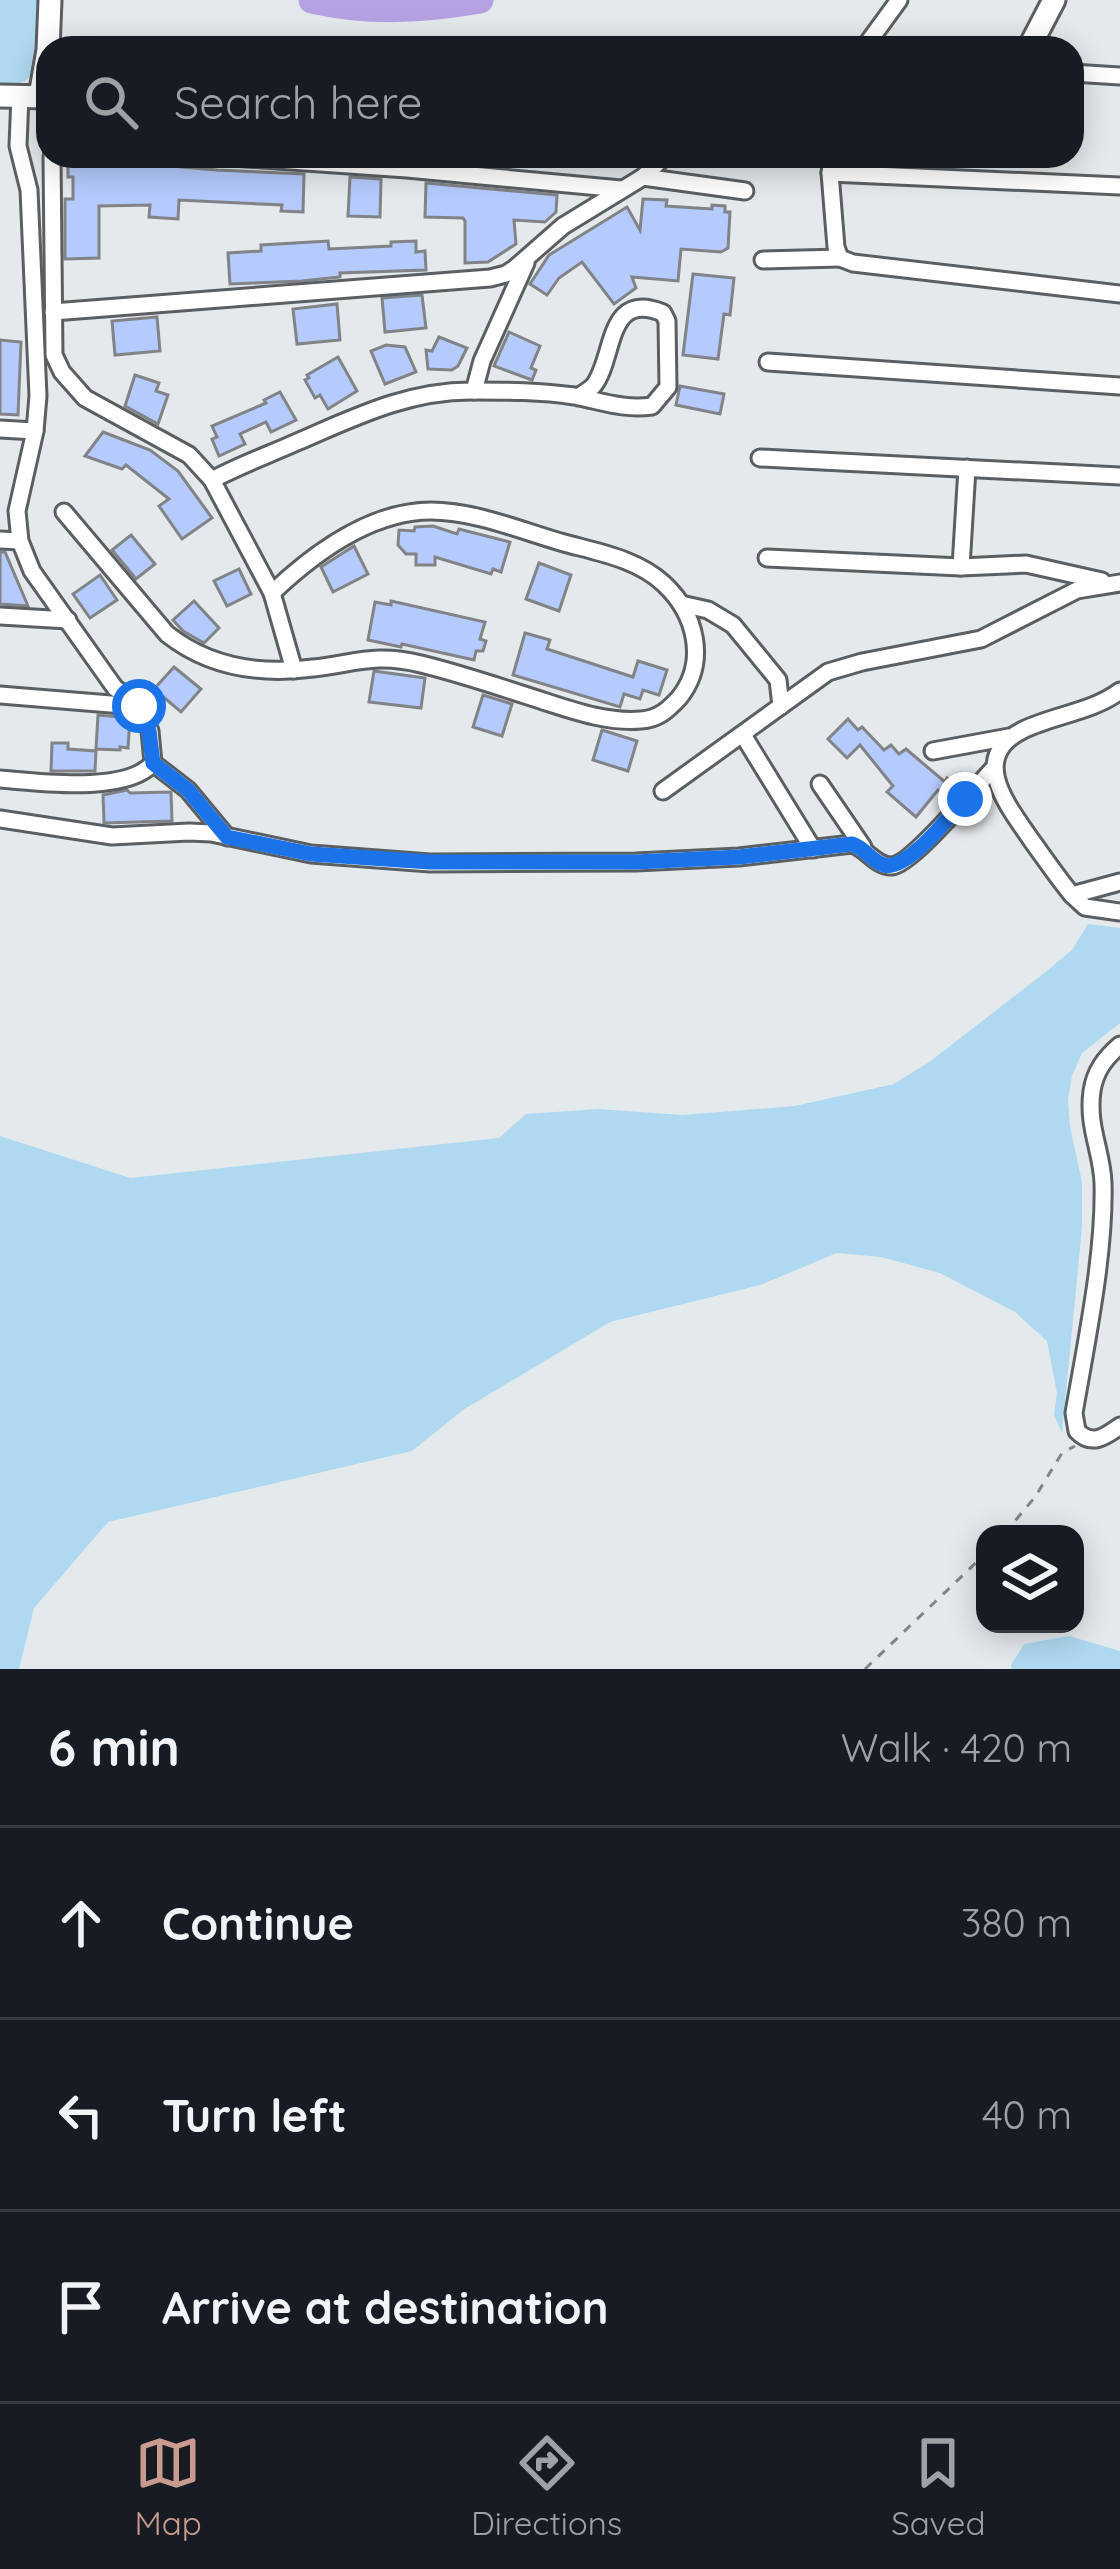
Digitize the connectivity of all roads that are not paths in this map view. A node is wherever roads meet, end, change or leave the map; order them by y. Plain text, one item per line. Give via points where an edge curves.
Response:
1 (50, 0) edge
2 (899, 0) edge
3 (1054, 0) edge
4 (49, 36) edge
5 (873, 36) edge
6 (1035, 36) edge
7 (1084, 74) edge
8 (1120, 76) edge
9 (27, 96) edge
10 (52, 168) edge
11 (392, 168) edge
12 (652, 168) edge
13 (831, 168) edge
14 (872, 168) edge
15 (643, 177) junction
16 (1120, 186) edge
17 (624, 189) junction
18 (746, 191) dead end
19 (530, 255) junction
20 (840, 258) junction
21 (763, 260) dead end
22 (1120, 294) edge
23 (53, 312) junction
24 (768, 362) dead end
25 (1120, 386) edge
26 (474, 391) junction
27 (578, 397) junction
28 (0, 429) edge
29 (35, 431) junction
30 (760, 458) dead end
31 (967, 468) junction
32 (1120, 476) edge
33 (212, 480) junction
34 (64, 512) dead end
35 (0, 541) edge
36 (20, 542) junction
37 (767, 558) dead end
38 (962, 567) junction
39 (1115, 583) edge
40 (272, 593) junction
41 (681, 604) junction
42 (0, 616) edge
43 (68, 620) junction
44 (294, 670) junction
45 (1120, 694) edge
46 (0, 695) edge
47 (22, 697) junction
48 (139, 706) junction
49 (781, 706) junction
50 (1120, 712) edge
51 (0, 713) edge
52 (743, 735) junction
53 (1012, 736) junction
54 (933, 751) dead end
55 (153, 763) junction
56 (994, 768) junction
57 (0, 779) edge
58 (820, 784) dead end
59 (663, 791) dead end
60 (0, 819) edge
61 (227, 837) junction
62 (863, 848) junction
63 (814, 849) junction
64 (1120, 881) edge
65 (1072, 895) junction
66 (1120, 913) edge
67 (1120, 1045) edge
68 (1120, 1426) edge

1 - 4 street
2 - 5 street
3 - 6 street
7 - 8 street
9 - 29 street via 18,146 29,190
10 - 23 street
11 - 17 street
12 - 15 street
13 - 20 street
14 - 16 street
15 - 17 street
15 - 18 street
17 - 19 street
19 - 23 street via 490,278
19 - 26 street
20 - 21 street
20 - 22 street
23 - 33 street via 54,355 85,398 189,455
24 - 25 street
26 - 27 street
26 - 33 street via 384,405
27 - 27 street via 652,406 668,387 663,313 631,310 616,324 593,387
28 - 29 street
29 - 36 street via 17,511
30 - 31 street
31 - 32 street
31 - 38 street
33 - 40 street
34 - 44 street via 186,649 245,670
35 - 36 street
36 - 43 street
37 - 38 street
38 - 39 street via 1026,564
39 - 49 street via 1077,590 981,639 828,672
40 - 41 street via 343,538 433,511 628,561
40 - 44 street
41 - 44 street via 697,657 667,712 644,721 593,715 391,657
41 - 49 street via 733,625 778,680
42 - 43 street
43 - 48 street via 115,688
45 - 50 street
45 - 53 street
46 - 47 street
47 - 48 street
47 - 51 street
48 - 55 street
49 - 52 street
52 - 59 street
52 - 63 street
53 - 54 street
53 - 56 street
55 - 57 street via 119,781
55 - 61 street
56 - 62 street via 898,865 878,862
56 - 65 street via 1004,799
58 - 62 street
60 - 61 street via 112,836
61 - 63 street via 311,854 430,862 636,862
62 - 63 street
64 - 65 street
65 - 66 street via 1085,907
67 - 68 street via 1092,1093 1101,1227 1074,1420 1094,1440

